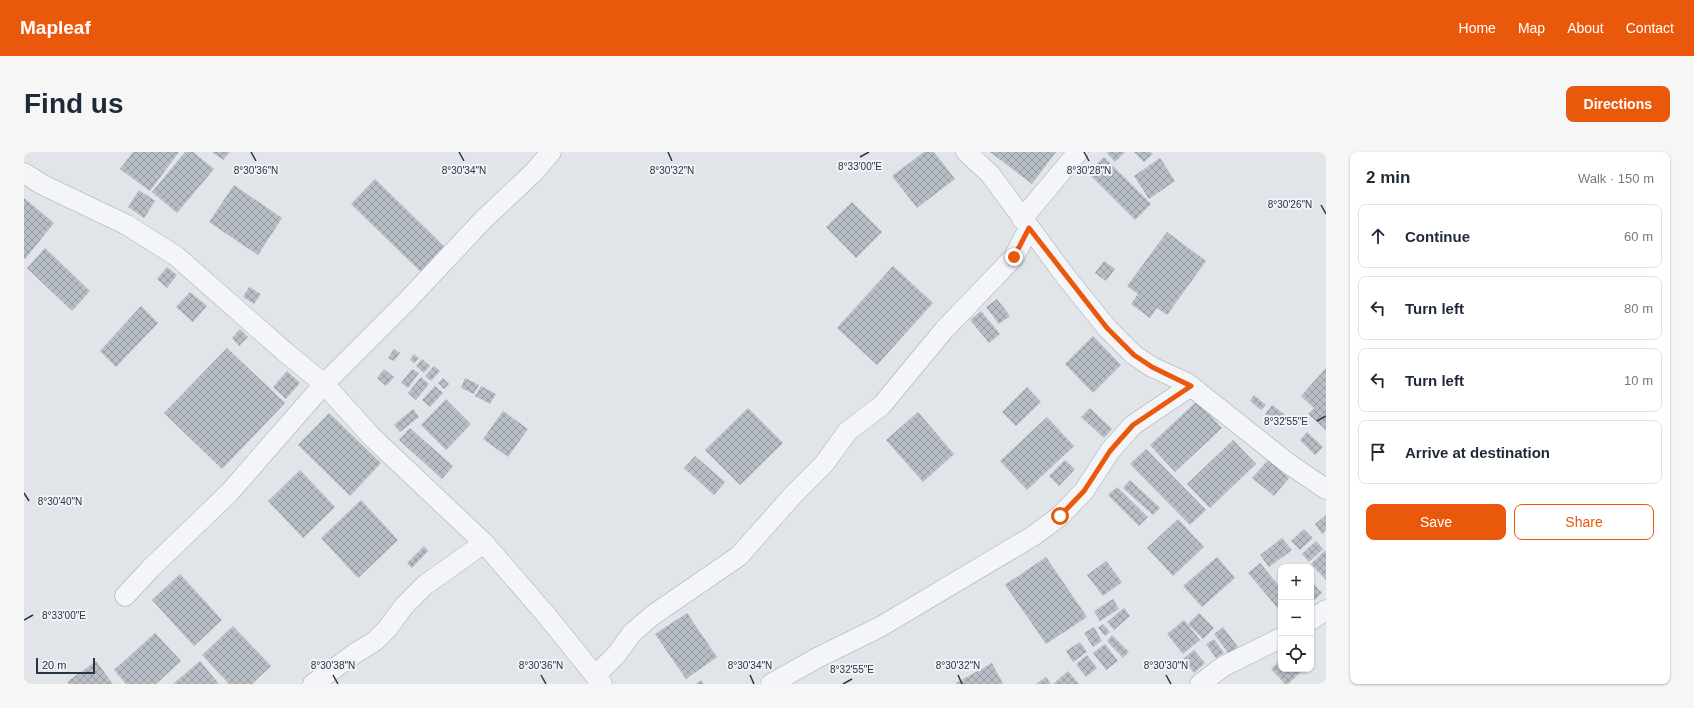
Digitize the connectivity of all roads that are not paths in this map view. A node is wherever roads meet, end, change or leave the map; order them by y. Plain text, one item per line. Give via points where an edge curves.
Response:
1 (551, 152) edge
2 (966, 152) edge
3 (1078, 152) edge
4 (24, 173) edge
5 (1025, 223) junction
6 (324, 384) junction
7 (1191, 386) junction
8 (1326, 489) edge
9 (484, 543) junction
10 (126, 596) dead end
11 (1326, 610) edge
12 (1314, 618) edge
13 (1278, 639) edge
14 (598, 680) edge
15 (313, 684) edge
16 (771, 684) edge
17 (1200, 684) edge

1 - 6 street
2 - 5 street via 990,174
3 - 5 street
4 - 6 street via 43,185 127,225 176,256
5 - 7 street via 1107,328 1134,355
5 - 14 street via 1014,257 944,330 882,405 848,432 824,464 739,556 653,615 632,633
6 - 9 street via 372,436
6 - 10 street via 229,493 151,568
7 - 8 street via 1289,464
7 - 16 street via 1133,425 1110,451 1084,491 1060,516 1033,536 880,627
9 - 14 street
9 - 15 street via 425,585 375,641
11 - 12 street
13 - 17 street via 1224,666

